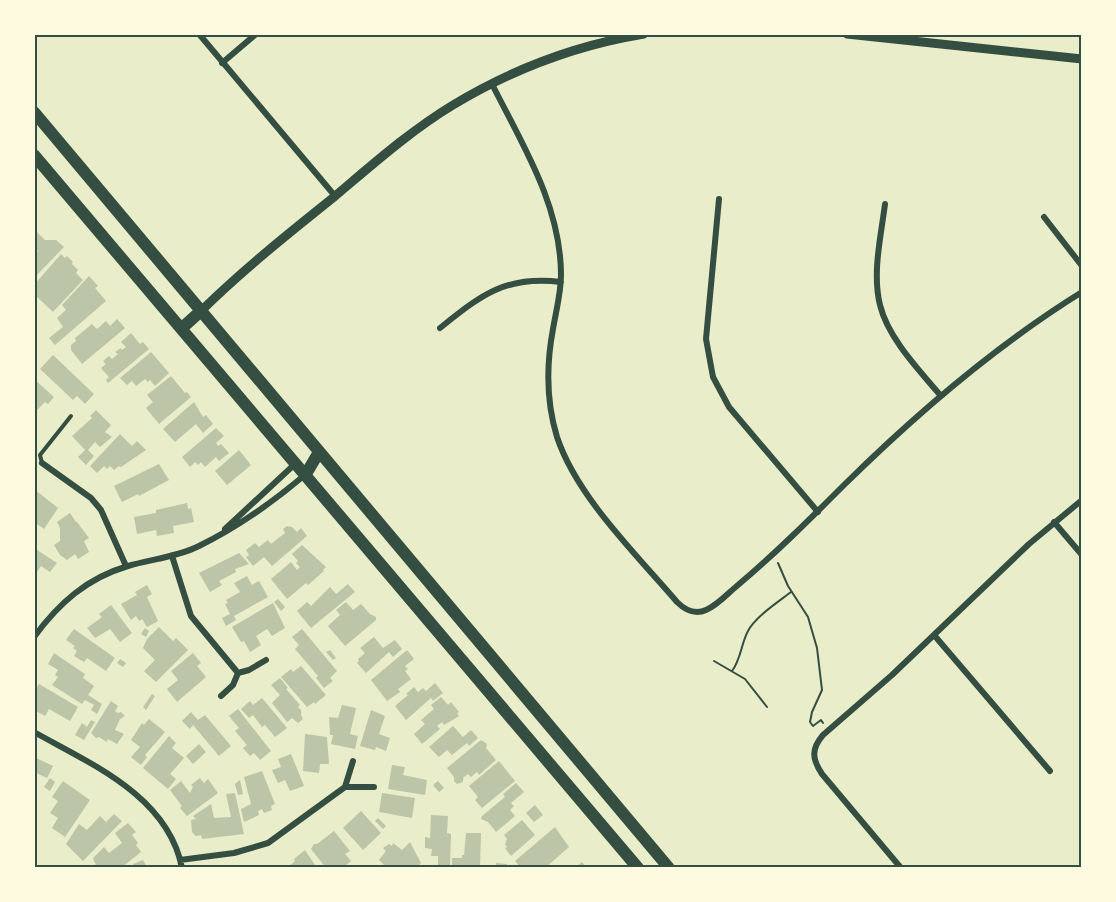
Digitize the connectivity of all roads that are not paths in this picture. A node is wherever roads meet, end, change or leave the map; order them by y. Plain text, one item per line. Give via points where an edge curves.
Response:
1 (199, 34) edge
2 (256, 34) edge
3 (644, 34) edge
4 (847, 34) edge
5 (1082, 59) edge
6 (222, 63) junction
7 (492, 84) junction
8 (34, 112) edge
9 (34, 155) edge
10 (335, 196) junction
11 (719, 199) dead end
12 (885, 204) dead end
13 (1044, 217) dead end
14 (1082, 266) edge
15 (561, 282) junction
16 (1082, 292) edge
17 (202, 310) junction
18 (182, 328) junction
19 (440, 328) dead end
20 (941, 396) junction
21 (71, 416) dead end
22 (319, 452) junction
23 (42, 463) joint
24 (296, 463) junction
25 (306, 474) junction
26 (1082, 500) edge
27 (818, 512) junction
28 (1054, 522) junction
29 (219, 535) junction
30 (1082, 555) edge
31 (172, 556) junction
32 (126, 567) junction
33 (934, 635) junction
34 (34, 637) edge
35 (266, 660) dead end
36 (238, 673) junction
37 (221, 696) dead end
38 (34, 732) edge
39 (352, 762) dead end
40 (1050, 771) dead end
41 (345, 787) junction
42 (374, 787) dead end
43 (181, 864) edge
44 (638, 867) edge
45 (669, 867) edge
46 (901, 867) edge

1 - 6 street
2 - 6 street
3 - 7 street via 565,54
4 - 5 street
6 - 10 street
7 - 10 street via 427,122
7 - 15 street via 547,197 557,233
8 - 17 main road
9 - 18 main road
10 - 17 street
11 - 27 street via 706,339 713,378 729,407
12 - 20 street via 877,279 880,305 891,331
13 - 14 street
15 - 19 street via 525,280 500,286 479,297
15 - 27 street via 548,358 549,404 564,454 588,496 677,602 692,611 706,610
16 - 20 street
17 - 18 main road
17 - 22 main road
18 - 24 main road
20 - 27 street
21 - 23 lane via 40,455
22 - 24 main road
22 - 25 main road
22 - 45 main road
23 - 32 street via 91,498 101,510
24 - 25 main road
24 - 29 street
25 - 29 street via 267,507
25 - 44 main road
26 - 28 street
28 - 30 street
28 - 33 street
29 - 31 street
31 - 32 street
31 - 36 street via 191,616
32 - 34 street via 78,590
33 - 40 street
33 - 46 street via 829,729 813,749 817,766
35 - 36 street
36 - 37 street
38 - 43 street via 127,786 157,817
39 - 41 street
41 - 42 street
41 - 43 street via 268,843

